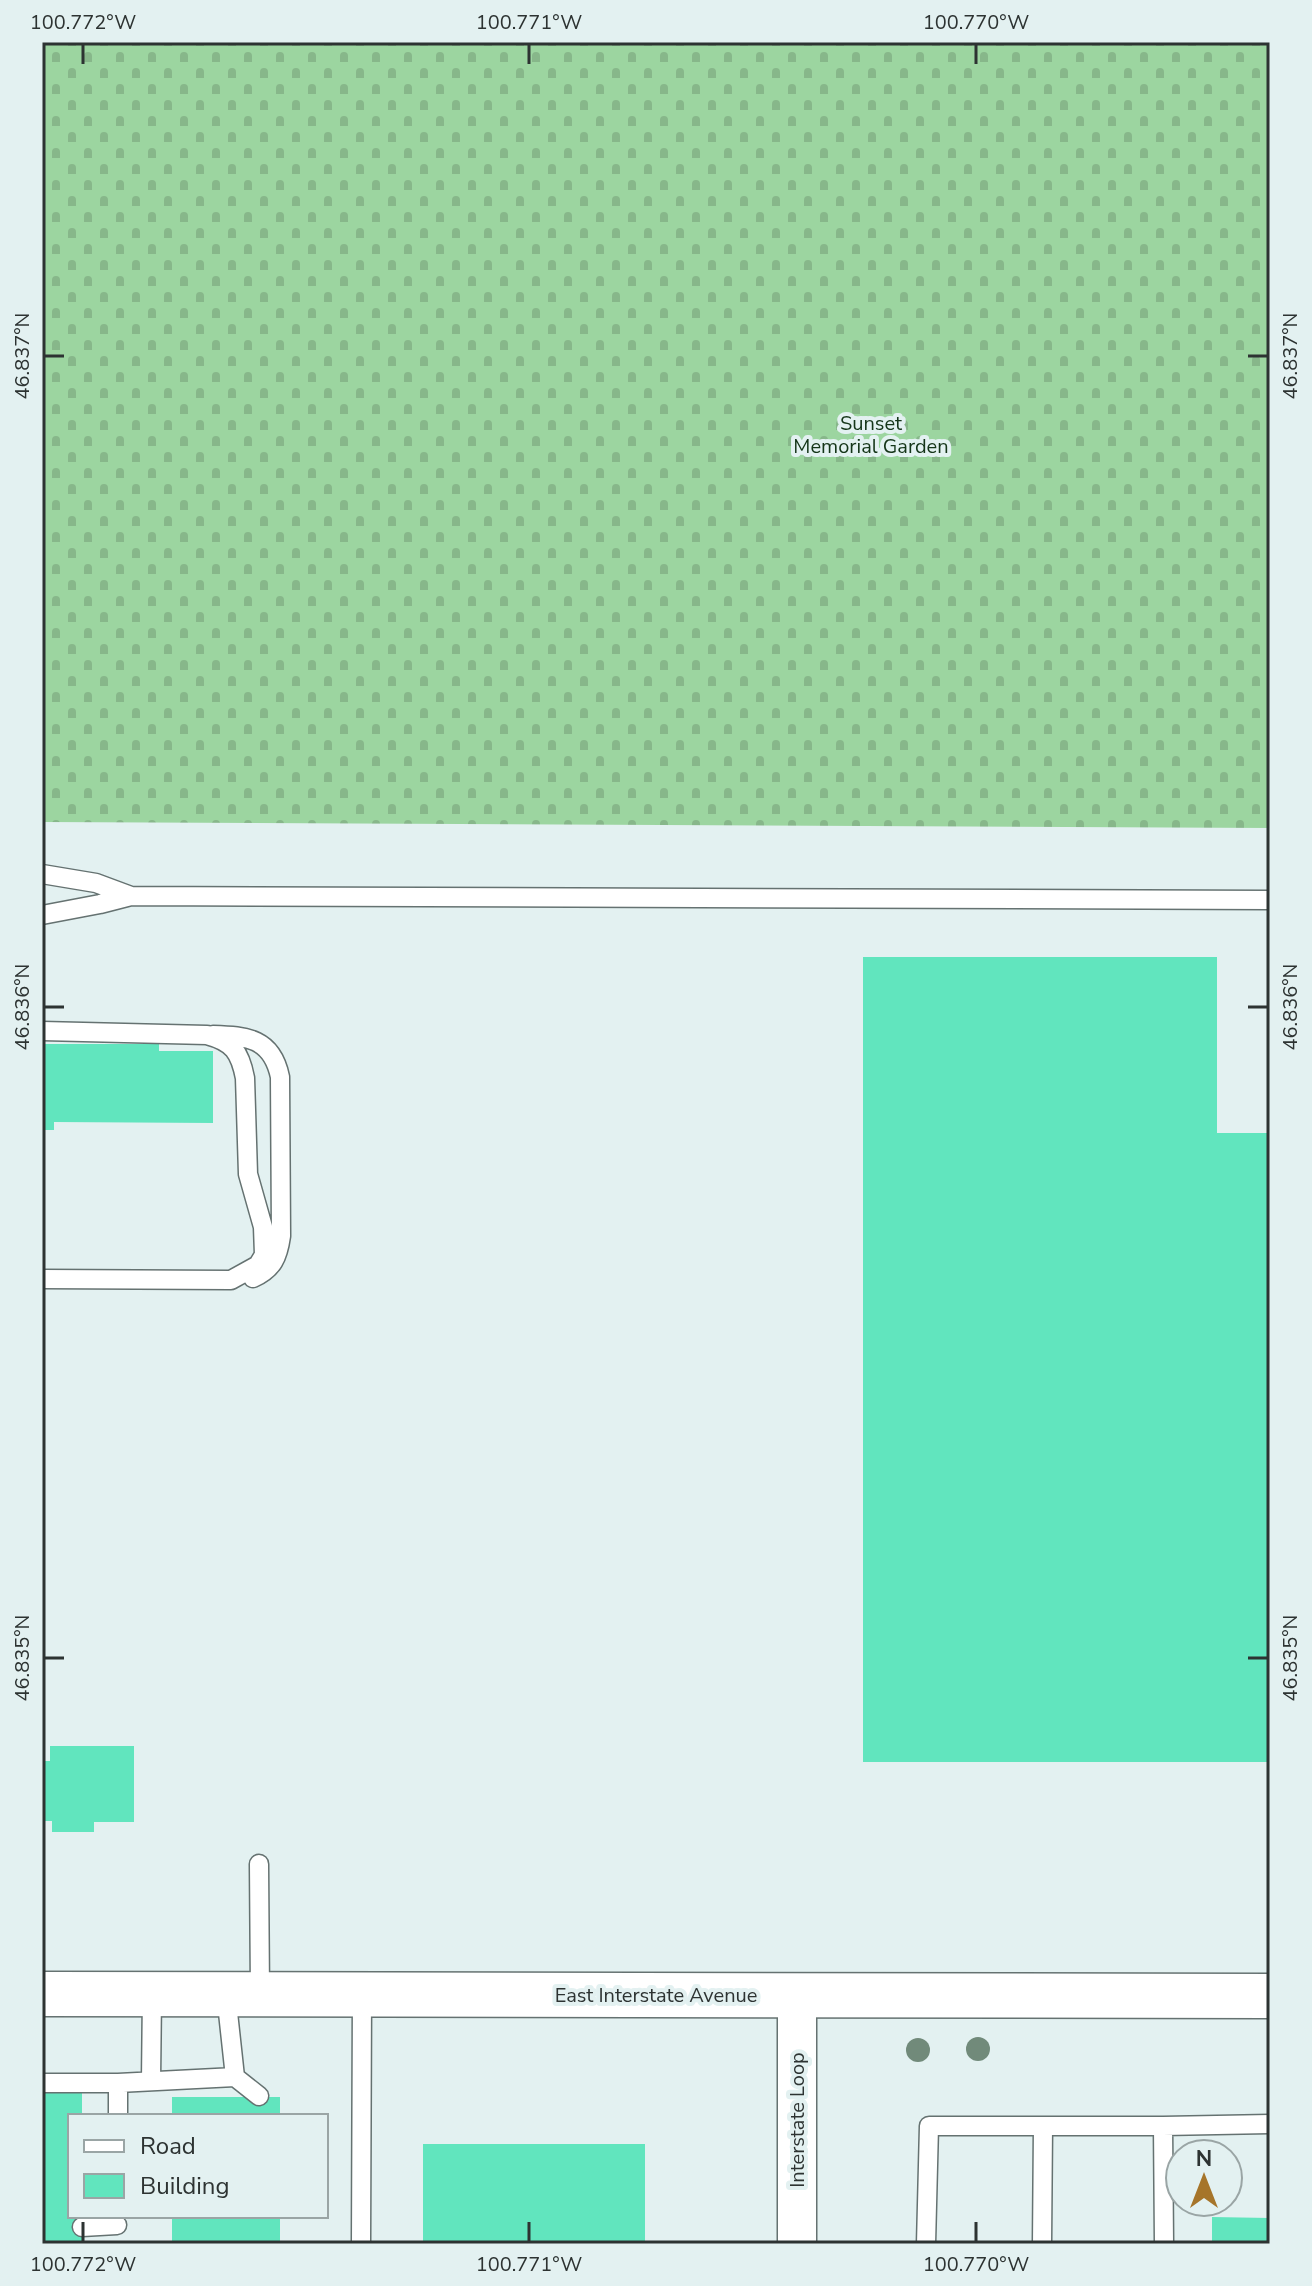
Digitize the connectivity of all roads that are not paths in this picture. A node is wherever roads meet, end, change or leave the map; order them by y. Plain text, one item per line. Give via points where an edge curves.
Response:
1 (42, 874) edge
2 (131, 896) junction
3 (1270, 900) edge
4 (42, 915) edge
5 (42, 1031) edge
6 (207, 1035) junction
7 (42, 1279) edge
8 (231, 1280) junction
9 (259, 1864) dead end
10 (42, 1994) edge
11 (243, 1994) junction
12 (362, 1994) junction
13 (152, 1995) junction
14 (797, 1996) junction
15 (1270, 1996) edge
16 (235, 2077) junction
17 (151, 2081) junction
18 (42, 2083) edge
19 (118, 2083) junction
20 (259, 2096) dead end
21 (118, 2114) edge
22 (1270, 2124) edge
23 (1043, 2126) junction
24 (1163, 2126) junction
25 (82, 2227) dead end
26 (116, 2228) edge
27 (361, 2244) edge
28 (797, 2244) edge
29 (926, 2244) edge
30 (1042, 2244) edge
31 (1164, 2244) edge

1 - 2 lane via 96,883
2 - 3 lane
2 - 4 lane
5 - 6 lane
6 - 8 lane via 223,1040 242,1062 248,1174 265,1241 258,1265
6 - 8 lane via 251,1038 263,1045 278,1064 282,1090 279,1251 264,1273
7 - 8 lane
9 - 11 lane
10 - 13 street, East Interstate Avenue
11 - 12 street, East Interstate Avenue
11 - 13 street, East Interstate Avenue
11 - 16 lane
12 - 14 street, East Interstate Avenue
12 - 27 lane
13 - 17 lane
14 - 15 street, East Interstate Avenue
14 - 28 street, Interstate Loop
16 - 17 lane
16 - 20 lane
17 - 19 lane
18 - 19 lane
19 - 21 lane
22 - 24 lane
23 - 24 lane
23 - 29 lane via 929,2126
23 - 30 lane
24 - 31 lane
25 - 26 lane

